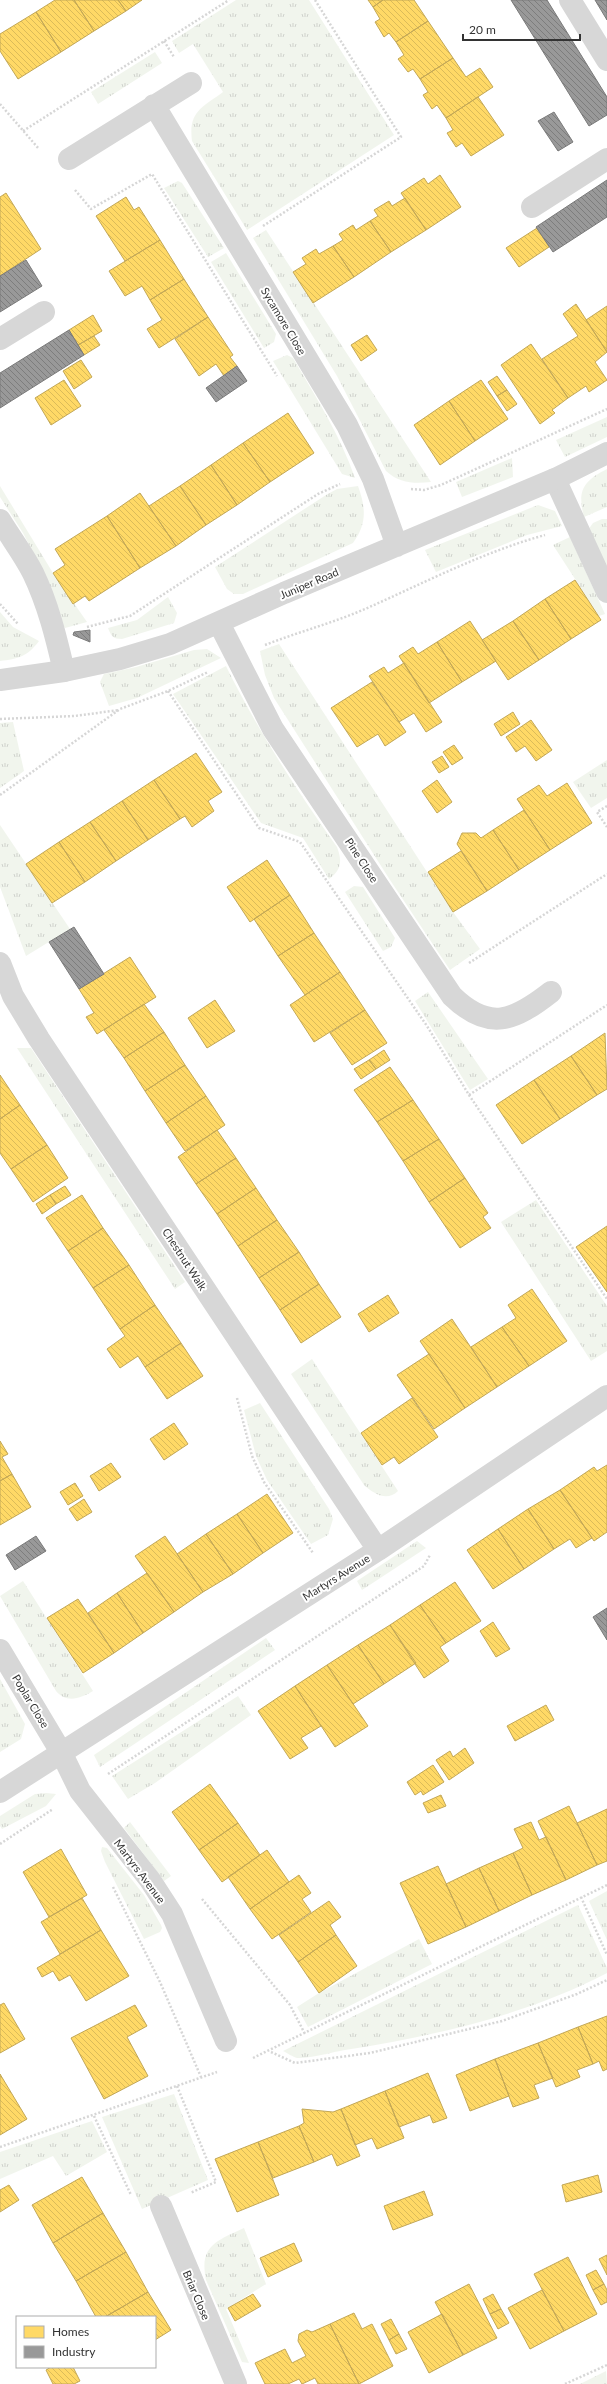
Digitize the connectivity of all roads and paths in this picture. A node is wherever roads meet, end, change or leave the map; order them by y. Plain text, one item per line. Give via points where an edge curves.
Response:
1 (229, 0) edge
2 (315, 0) edge
3 (570, 0) edge
4 (607, 60) edge
5 (191, 83) dead end
6 (0, 104) edge
7 (154, 105) junction
8 (23, 131) junction
9 (607, 159) edge
10 (63, 163) junction
11 (532, 206) dead end
12 (237, 242) junction
13 (206, 262) junction
14 (44, 312) dead end
15 (0, 339) edge
16 (281, 382) dead end
17 (607, 409) edge
18 (607, 453) edge
19 (373, 479) junction
20 (555, 479) junction
21 (0, 520) edge
22 (576, 526) junction
23 (397, 546) junction
24 (607, 592) edge
25 (0, 604) edge
26 (219, 623) junction
27 (56, 634) junction
28 (236, 657) junction
29 (64, 671) junction
30 (0, 680) edge
31 (168, 692) junction
32 (120, 709) junction
33 (0, 719) edge
34 (0, 795) edge
35 (607, 806) edge
36 (607, 827) edge
37 (607, 874) edge
38 (0, 963) edge
39 (441, 981) junction
40 (551, 992) dead end
41 (410, 1000) junction
42 (607, 1005) edge
43 (469, 1095) junction
44 (607, 1300) edge
45 (236, 1394) dead end
46 (607, 1396) edge
47 (434, 1549) dead end
48 (378, 1550) junction
49 (333, 1578) junction
50 (0, 1650) edge
51 (61, 1752) junction
52 (80, 1791) junction
53 (0, 1792) edge
54 (0, 1844) edge
55 (110, 1882) dead end
56 (607, 1885) edge
57 (200, 1897) dead end
58 (581, 1897) junction
59 (607, 1955) edge
60 (607, 1980) edge
61 (305, 2034) junction
62 (226, 2041) dead end
63 (270, 2051) junction
64 (250, 2059) dead end
65 (223, 2069) dead end
66 (202, 2077) junction
67 (177, 2086) junction
68 (94, 2116) junction
69 (0, 2147) edge
70 (161, 2206) junction
71 (607, 2365) edge
72 (236, 2384) edge
73 (565, 2384) edge

1 - 8 path
2 - 12 path via 401,137
3 - 4 street
5 - 7 street
6 - 8 path
7 - 10 street
7 - 12 street, Sycamore Close
8 - 10 path
9 - 11 street
10 - 13 path via 91,209 152,174
12 - 13 path
12 - 19 street, Sycamore Close via 347,425
13 - 16 path
14 - 15 street
17 - 19 path via 424,490 408,489
18 - 20 street, Juniper Road
19 - 23 street, Sycamore Close
19 - 27 path via 344,482 318,494 130,616
20 - 22 street
20 - 23 street, Juniper Road
21 - 27 street via 32,572
22 - 24 street
22 - 28 path via 526,540 363,610
23 - 26 street, Juniper Road
25 - 27 path via 16,624 37,636
26 - 28 street, Pine Close
26 - 29 street, Juniper Road via 170,644 120,659
27 - 29 street
28 - 31 path
28 - 39 street, Pine Close via 273,729
29 - 30 street, Juniper Road
31 - 32 path
31 - 41 path via 258,828 300,842
32 - 33 path via 75,716
32 - 34 path
35 - 36 path via 597,812
37 - 39 path
38 - 48 street, Chestnut Walk via 13,996 39,1039
39 - 40 street, Pine Close via 467,1010 482,1017 500,1019 517,1015
39 - 41 path
41 - 43 path
42 - 43 path
43 - 44 path
45 - 49 path via 252,1456 264,1482 306,1546
46 - 48 street, Martyrs Avenue
47 - 52 path via 424,1566
48 - 49 street, Martyrs Avenue
49 - 51 street, Martyrs Avenue
50 - 51 street, Poplar Close
51 - 52 street, Martyrs Avenue
51 - 53 street, Martyrs Avenue
52 - 54 path
52 - 62 street, Martyrs Avenue via 150,1880 172,1914
55 - 66 path via 160,1982
56 - 58 path
57 - 61 path via 290,2005
58 - 59 path
58 - 61 path
60 - 63 path via 577,1994 502,2021 370,2053 295,2063
61 - 63 path
63 - 64 path
65 - 66 path
66 - 67 path
67 - 68 path
67 - 70 path via 216,2182
68 - 69 path
68 - 70 path via 141,2216
70 - 72 street, Briar Close
71 - 73 path

